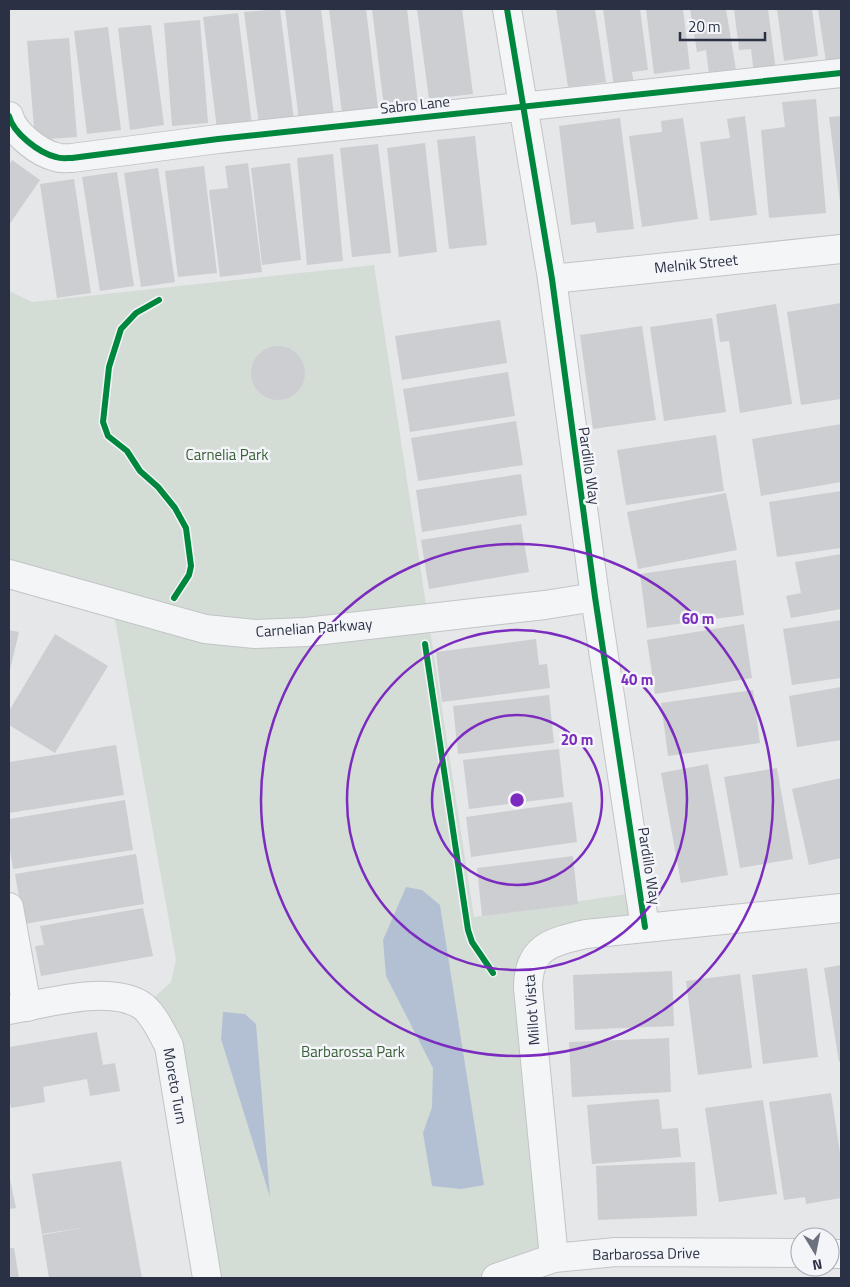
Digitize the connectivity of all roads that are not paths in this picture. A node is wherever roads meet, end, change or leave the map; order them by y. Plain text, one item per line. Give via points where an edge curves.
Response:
1 (507, 9) edge
2 (841, 73) edge
3 (522, 106) junction
4 (9, 116) edge
5 (841, 249) edge
6 (552, 279) junction
7 (9, 574) edge
8 (594, 597) junction
9 (9, 907) edge
10 (841, 908) edge
11 (645, 927) junction
12 (18, 1008) edge
13 (790, 1253) edge
14 (554, 1258) junction
15 (207, 1278) edge
16 (496, 1278) edge

1 - 3 street, Pardillo Way
2 - 3 street, Sabro Lane
3 - 4 street, Sabro Lane via 72,158 56,157 32,144 11,123
3 - 6 street, Pardillo Way
5 - 6 street, Melnik Street
6 - 8 street, Pardillo Way
7 - 8 street, Carnelian Parkway via 205,629 255,634 316,631
8 - 11 street, Pardillo Way
9 - 12 street
10 - 11 street, Millot Vista
11 - 14 street, Millot Vista via 566,939 548,946 535,956 528,969
12 - 15 street, Moreto Turn via 98,995 123,998 144,1007 157,1023 169,1046
13 - 14 street, Barbarossa Drive via 616,1252
14 - 16 street, Barbarossa Drive

